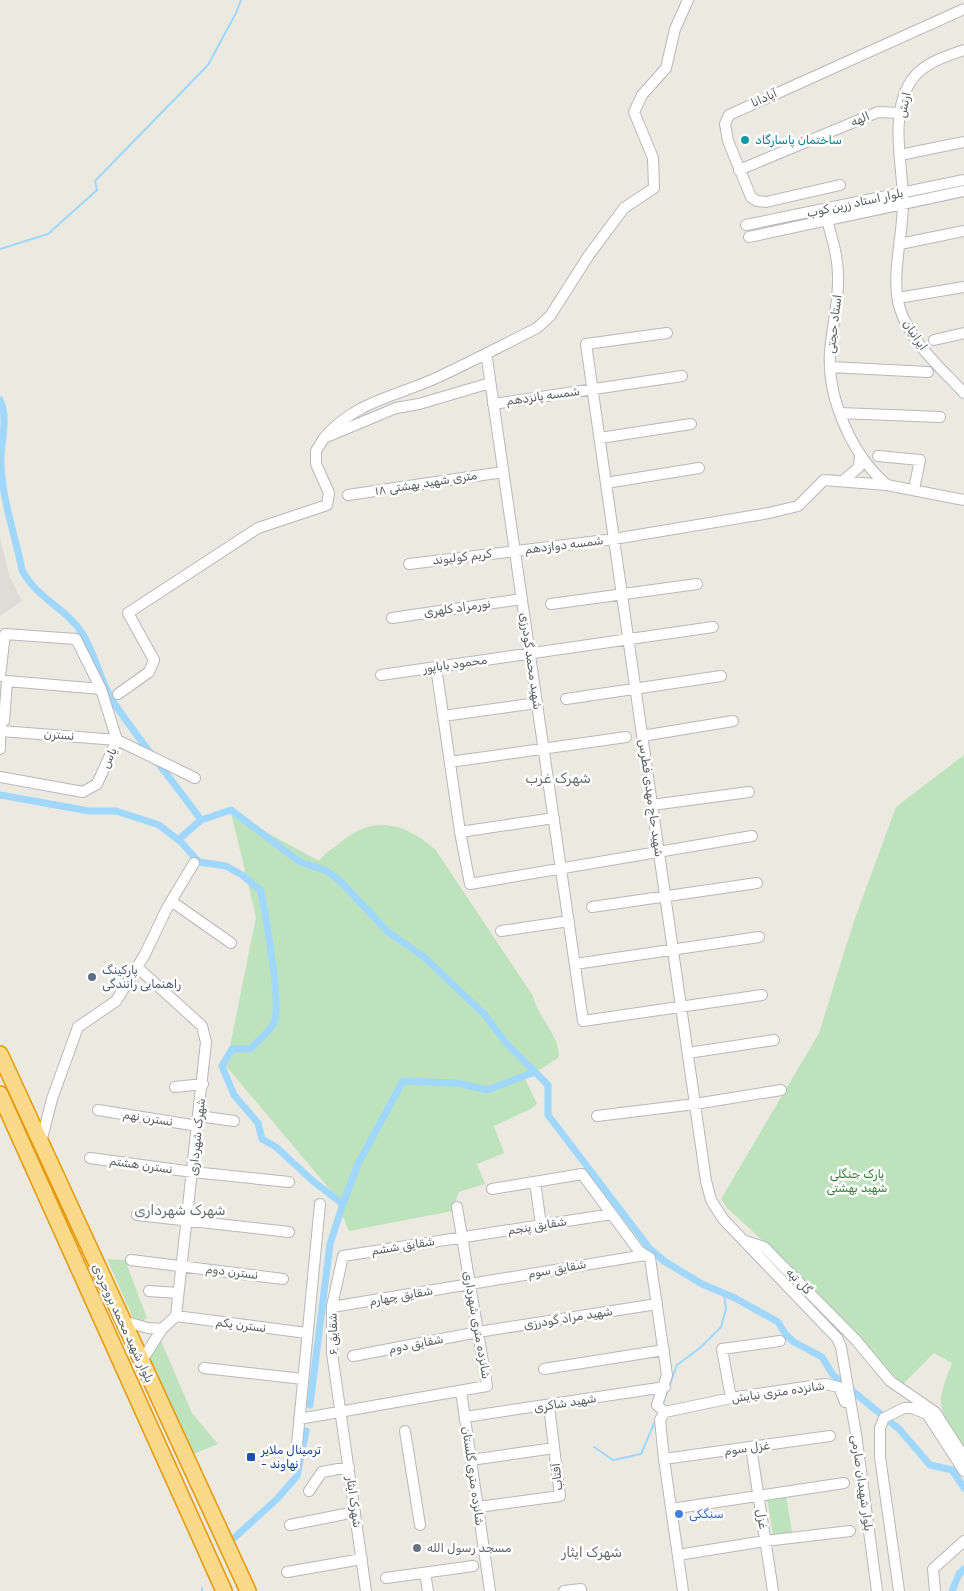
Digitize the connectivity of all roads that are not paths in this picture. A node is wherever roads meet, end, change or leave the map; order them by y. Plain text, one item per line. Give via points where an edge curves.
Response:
1 (688, 0) edge
2 (964, 8) edge
3 (964, 50) edge
4 (900, 114) junction
5 (964, 142) edge
6 (900, 155) junction
7 (739, 170) junction
8 (964, 180) edge
9 (840, 185) dead end
10 (964, 191) edge
11 (903, 193) junction
12 (903, 204) junction
13 (827, 220) junction
14 (746, 225) dead end
15 (964, 231) edge
16 (749, 237) dead end
17 (900, 244) junction
18 (964, 286) edge
19 (898, 298) junction
20 (666, 333) dead end
21 (964, 333) edge
22 (934, 340) dead end
23 (487, 359) dead end
24 (830, 368) junction
25 (928, 372) dead end
26 (682, 376) dead end
27 (490, 383) junction
28 (592, 389) junction
29 (964, 394) edge
30 (493, 404) junction
31 (840, 413) junction
32 (940, 418) dead end
33 (690, 424) dead end
34 (324, 438) junction
35 (600, 438) junction
36 (860, 453) junction
37 (878, 456) dead end
38 (699, 468) dead end
39 (503, 472) junction
40 (844, 480) junction
41 (606, 483) junction
42 (887, 485) junction
43 (914, 489) junction
44 (348, 495) dead end
45 (964, 500) edge
46 (614, 539) junction
47 (514, 551) junction
48 (409, 564) dead end
49 (697, 584) dead end
50 (622, 594) junction
51 (522, 599) junction
52 (552, 604) dead end
53 (392, 618) dead end
54 (713, 627) dead end
55 (628, 640) junction
56 (530, 653) junction
57 (436, 667) junction
58 (381, 675) dead end
59 (721, 676) dead end
60 (2, 677) edge
61 (100, 689) junction
62 (636, 690) junction
63 (118, 694) dead end
64 (566, 699) dead end
65 (537, 703) junction
66 (443, 716) junction
67 (733, 721) dead end
68 (0, 728) edge
69 (642, 736) junction
70 (626, 737) dead end
71 (117, 740) junction
72 (543, 748) junction
73 (0, 749) edge
74 (450, 762) junction
75 (0, 777) edge
76 (195, 778) dead end
77 (749, 792) dead end
78 (652, 805) junction
79 (554, 818) junction
80 (460, 832) junction
81 (752, 836) dead end
82 (659, 852) junction
83 (194, 863) dead end
84 (561, 868) junction
85 (757, 883) dead end
86 (666, 898) junction
87 (171, 901) junction
88 (592, 907) dead end
89 (569, 921) junction
90 (501, 931) dead end
91 (759, 937) dead end
92 (230, 943) dead end
93 (673, 950) junction
94 (575, 964) junction
95 (137, 967) junction
96 (762, 995) dead end
97 (681, 1007) junction
98 (774, 1040) dead end
99 (688, 1053) junction
100 (0, 1054) edge
101 (202, 1084) junction
102 (175, 1087) dead end
103 (781, 1090) dead end
104 (0, 1094) edge
105 (695, 1104) junction
106 (98, 1110) dead end
107 (597, 1116) dead end
108 (234, 1120) dead end
109 (199, 1121) junction
110 (41, 1142) junction
111 (90, 1158) dead end
112 (193, 1172) junction
113 (290, 1182) dead end
114 (535, 1182) junction
115 (492, 1189) dead end
116 (320, 1204) dead end
117 (457, 1208) dead end
118 (612, 1214) junction
119 (137, 1216) dead end
120 (186, 1220) junction
121 (541, 1225) junction
122 (289, 1232) dead end
123 (462, 1237) junction
124 (744, 1240) junction
125 (645, 1255) junction
126 (343, 1256) joint
127 (131, 1260) dead end
128 (181, 1266) junction
129 (283, 1279) dead end
130 (470, 1284) junction
131 (149, 1291) dead end
132 (178, 1293) junction
133 (657, 1304) junction
134 (332, 1307) junction
135 (176, 1316) junction
136 (123, 1322) junction
137 (162, 1329) junction
138 (478, 1332) junction
139 (307, 1333) junction
140 (780, 1341) dead end
141 (664, 1350) junction
142 (353, 1356) dead end
143 (141, 1362) junction
144 (204, 1368) dead end
145 (544, 1369) dead end
146 (846, 1375) joint
147 (303, 1380) junction
148 (665, 1387) junction
149 (461, 1391) junction
150 (731, 1398) junction
151 (549, 1406) junction
152 (661, 1408) junction
153 (342, 1412) junction
154 (465, 1417) junction
155 (299, 1419) junction
156 (404, 1431) dead end
157 (830, 1436) dead end
158 (554, 1448) junction
159 (751, 1448) junction
160 (964, 1458) edge
161 (664, 1459) junction
162 (471, 1460) junction
163 (295, 1466) dead end
164 (349, 1467) junction
165 (860, 1467) junction
166 (964, 1471) edge
167 (844, 1483) dead end
168 (310, 1491) dead end
169 (758, 1496) junction
170 (478, 1507) junction
171 (671, 1509) junction
172 (355, 1512) junction
173 (290, 1524) dead end
174 (420, 1525) dead end
175 (850, 1531) dead end
176 (765, 1541) junction
177 (964, 1541) edge
178 (678, 1556) junction
179 (362, 1559) junction
180 (473, 1566) dead end
181 (288, 1572) dead end
182 (425, 1573) junction
183 (386, 1578) dead end
184 (581, 1590) edge
185 (224, 1591) edge
186 (248, 1591) edge
187 (366, 1591) edge
188 (428, 1591) edge
189 (490, 1591) edge
190 (564, 1591) edge
191 (683, 1591) edge
192 (773, 1591) edge
193 (877, 1591) edge
194 (899, 1591) edge
195 (935, 1591) edge

1 - 34 street via 675,29 666,68 642,95 634,112 653,158 654,188 624,208 550,316 537,328 433,379 355,410 337,422
2 - 7 street, آپادانا via 729,115 724,124 725,130
3 - 4 street, ارتش via 919,72 908,86
4 - 6 street, ارتش
4 - 7 street, الهه via 878,112
5 - 6 street
6 - 11 street, ارتش
7 - 9 street, آپادانا via 751,197 757,201 766,202
8 - 11 street, بلوار استاد زرین کوب
10 - 12 street, بلوار استاد زرین کوب
11 - 12 street, ارتش
11 - 14 street, بلوار استاد زرین کوب
12 - 13 street, بلوار استاد زرین کوب
12 - 17 street, ایرانیان
13 - 16 street, بلوار استاد زرین کوب
13 - 24 street, استاد حجتی via 838,262
15 - 17 street
17 - 19 street, ایرانیان
18 - 19 street
19 - 29 street, ایرانیان via 906,325 917,342
20 - 28 street, شهید حاج مهدی فطرس via 586,344
21 - 22 street
23 - 27 street, شهید محمد گودرزی
24 - 25 street
24 - 31 street, استاد حجتی
26 - 28 street, شمسه پانزدهم
27 - 30 street, شهید محمد گودرزی
27 - 34 street via 396,408
28 - 30 street, شمسه پانزدهم
28 - 35 street, شهید حاج مهدی فطرس
30 - 39 street, شهید محمد گودرزی
31 - 32 street
31 - 36 street, استاد حجتی
33 - 35 street
34 - 63 street via 316,451 316,464 329,494 327,505 258,528 128,613 154,660 149,672
35 - 41 street, شهید حاج مهدی فطرس
36 - 40 street via 859,467
36 - 42 street, استاد حجتی
37 - 43 street via 920,460
38 - 41 street
39 - 44 street, ۱۸ متری شهید بهشتی
39 - 47 street, شهید محمد گودرزی
40 - 42 street
40 - 46 street, شمسه دوازدهم via 824,480 798,506
41 - 46 street, شهید حاج مهدی فطرس
42 - 43 street
43 - 45 street
46 - 47 street, شمسه دوازدهم
46 - 50 street, شهید حاج مهدی فطرس
47 - 48 street, کریم کولیوند
47 - 51 street, شهید محمد گودرزی
49 - 50 street
50 - 52 street
50 - 55 street, شهید حاج مهدی فطرس
51 - 53 street, نورمراد کلهری
51 - 56 street, شهید محمد گودرزی
54 - 55 street, محمود باباپور
55 - 56 street, محمود باباپور
55 - 62 street, شهید حاج مهدی فطرس
56 - 57 street, محمود باباپور
56 - 65 street, شهید محمد گودرزی
57 - 58 street, محمود باباپور
57 - 66 street
59 - 62 street
60 - 61 street
60 - 61 street, یاس via 5,634 76,639
60 - 68 street via 4,720
61 - 71 street, یاس
62 - 64 street
62 - 69 street, شهید حاج مهدی فطرس
65 - 66 street
65 - 72 street, شهید محمد گودرزی
66 - 74 street
67 - 69 street
68 - 71 street, نسترن
68 - 73 street
69 - 78 street, شهید حاج مهدی فطرس
70 - 72 street
71 - 75 street, یاس via 97,784 83,792
71 - 76 street
72 - 74 street
72 - 79 street, شهید محمد گودرزی
74 - 80 street
77 - 78 street
78 - 82 street, شهید حاج مهدی فطرس
79 - 80 street
79 - 84 street, شهید محمد گودرزی
80 - 84 street via 470,884
81 - 82 street
82 - 84 street
82 - 86 street, شهید حاج مهدی فطرس
83 - 87 street
84 - 89 street, شهید محمد گودرزی
85 - 86 street
86 - 88 street
86 - 93 street, شهید حاج مهدی فطرس
87 - 92 street
87 - 95 street
89 - 90 street
89 - 94 street, شهید محمد گودرزی
91 - 93 street
93 - 94 street
93 - 97 street, شهید حاج مهدی فطرس
94 - 97 street, شهید محمد گودرزی via 583,1021
95 - 101 street, شهرک شهرداری via 202,1026 206,1042
95 - 110 street via 116,1002 78,1027 52,1099
96 - 97 street
97 - 99 street, شهید حاج مهدی فطرس
98 - 99 street
99 - 105 street, شهید حاج مهدی فطرس
100 - 110 highway, بلوار شهید محمد بروجردی
101 - 102 street
101 - 109 street, شهرک شهرداری
103 - 105 street
104 - 185 highway, بلوار شهید محمد بروجردی
105 - 107 street
105 - 124 street, شهید حاج مهدی فطرس via 711,1200
106 - 109 street, نسترن نهم
108 - 109 street, نسترن نهم
109 - 112 street, شهرک شهرداری
110 - 136 highway, بلوار شهید محمد بروجردی
111 - 112 street, نسترن هشتم
112 - 113 street, نسترن هشتم
112 - 120 street, شهرک شهرداری
114 - 115 street
114 - 118 street via 582,1174
114 - 121 street
116 - 139 street
117 - 123 street, شانزده متری شهرداری
118 - 121 street, شقایق پنجم
118 - 125 street
119 - 120 street
120 - 122 street
120 - 128 street, شهرک شهرداری
121 - 123 street, شقایق پنجم
123 - 126 street, شقایق ششم
123 - 130 street, شانزده متری شهرداری
124 - 146 street, گل تپه via 837,1338
124 - 160 street, گل تپه via 764,1246 855,1339 890,1381 935,1412
125 - 130 street, شقایق سوم
125 - 133 street via 650,1258
126 - 134 street, شقایق ۶
127 - 128 street, نسترن دوم
128 - 129 street, نسترن دوم
128 - 132 street, شهرک شهرداری
130 - 134 street, شقایق چهارم
130 - 138 street, شانزده متری شهرداری
131 - 132 street
132 - 135 street, شهرک شهرداری
133 - 138 street, شهید مراد گودرزی
133 - 141 street
134 - 153 street, شقایق ۶ via 332,1353
135 - 137 street
135 - 139 street, نسترن یکم
136 - 137 street
136 - 143 highway, بلوار شهید محمد بروجردی
137 - 143 street
138 - 142 street, شقایق دوم
138 - 149 street, شانزده متری شهرداری via 487,1386
139 - 147 street
140 - 150 street via 722,1349
141 - 145 street
141 - 148 street
143 - 186 highway, بلوار شهید محمد بروجردی
144 - 147 street
146 - 165 street, بلوار شهیدان صارمی
147 - 155 street
148 - 151 street, شهید شاکری
148 - 152 street
149 - 153 street, شانزده متری شهرداری
149 - 154 street, شانزده متری گلستان
150 - 152 street, شانزده متری نیایش
150 - 165 street, شانزده متری نیایش via 825,1384 839,1387 844,1394 852,1446
151 - 154 street, شهید شاکری
151 - 158 street, آفتاب
152 - 161 street
153 - 155 street, شانزده متری شهرداری
153 - 164 street, شهرک ایثار
154 - 162 street, شانزده متری گلستان
155 - 163 street
156 - 174 street
157 - 159 street, غزل سوم
158 - 162 street
158 - 170 street, آفتاب via 560,1496
159 - 161 street, غزل سوم
159 - 169 street, غزل
161 - 171 street
162 - 170 street, شانزده متری گلستان
164 - 168 street via 322,1472
164 - 172 street, شهرک ایثار
165 - 193 street, بلوار شهیدان صارمی
166 - 194 street, بلوار شهیدان صارمی via 927,1414 912,1408 890,1414 882,1424 878,1439
167 - 169 street
169 - 171 street
169 - 176 street, غزل
170 - 189 street, شانزده متری گلستان
171 - 178 street
172 - 173 street
172 - 179 street, شهرک ایثار
175 - 176 street
176 - 178 street
176 - 192 street, غزل
177 - 195 street via 933,1569
178 - 191 street
179 - 181 street
179 - 187 street, شهرک ایثار
180 - 182 street
182 - 183 street
182 - 188 street
184 - 190 street

